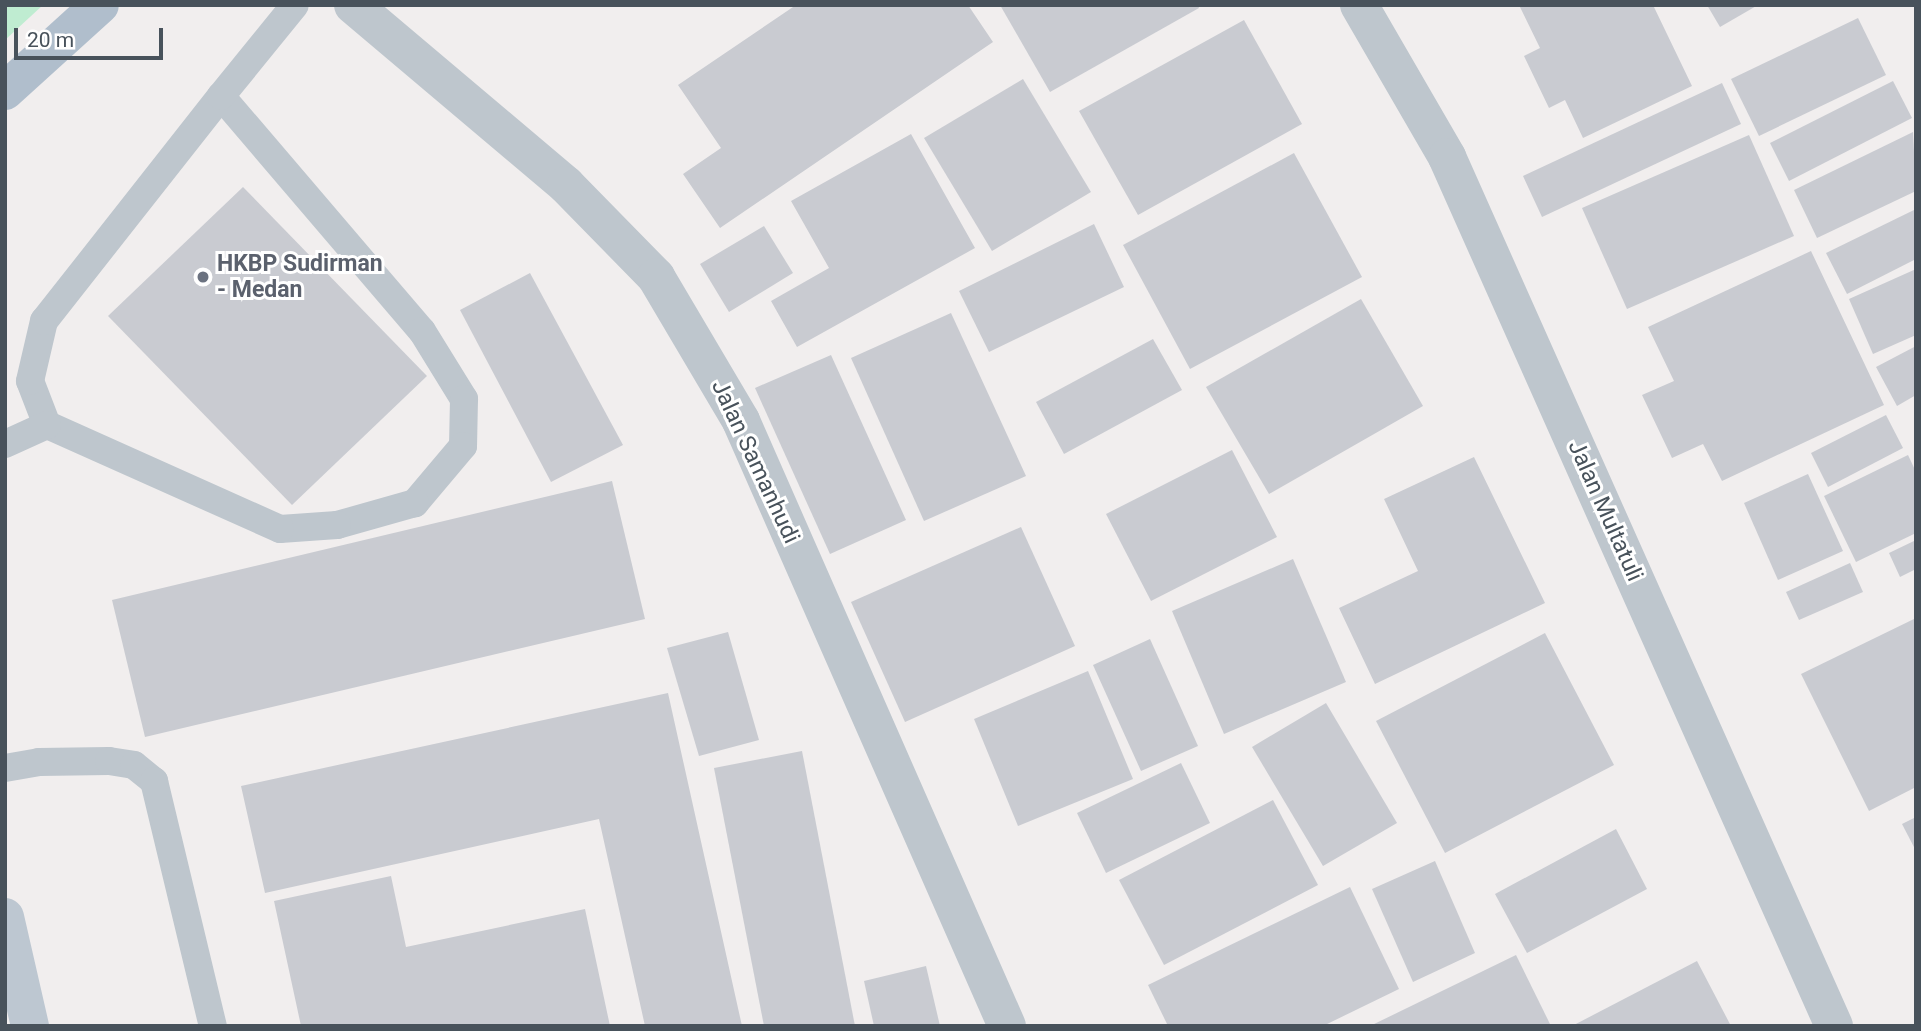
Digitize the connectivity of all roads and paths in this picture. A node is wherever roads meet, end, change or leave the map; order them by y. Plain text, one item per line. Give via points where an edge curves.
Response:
1 (100, 5) edge
2 (295, 5) edge
3 (354, 5) edge
4 (1359, 5) edge
5 (5, 91) edge
6 (221, 96) junction
7 (47, 425) junction
8 (5, 444) edge
9 (5, 768) edge
10 (5, 917) edge
11 (30, 1026) edge
12 (213, 1026) edge
13 (1007, 1026) edge
14 (1835, 1026) edge

1 - 5 main road
2 - 6 lane
3 - 13 street, Jalan Samanhudi via 566,185 656,277 741,421
4 - 14 street, Jalan Multatuli via 1447,157
6 - 7 lane via 44,321 30,381
6 - 7 lane via 422,331 464,399 463,446 415,503 337,525 280,528
7 - 8 lane
9 - 12 lane via 39,762 109,761 134,765 154,781
10 - 11 main road

